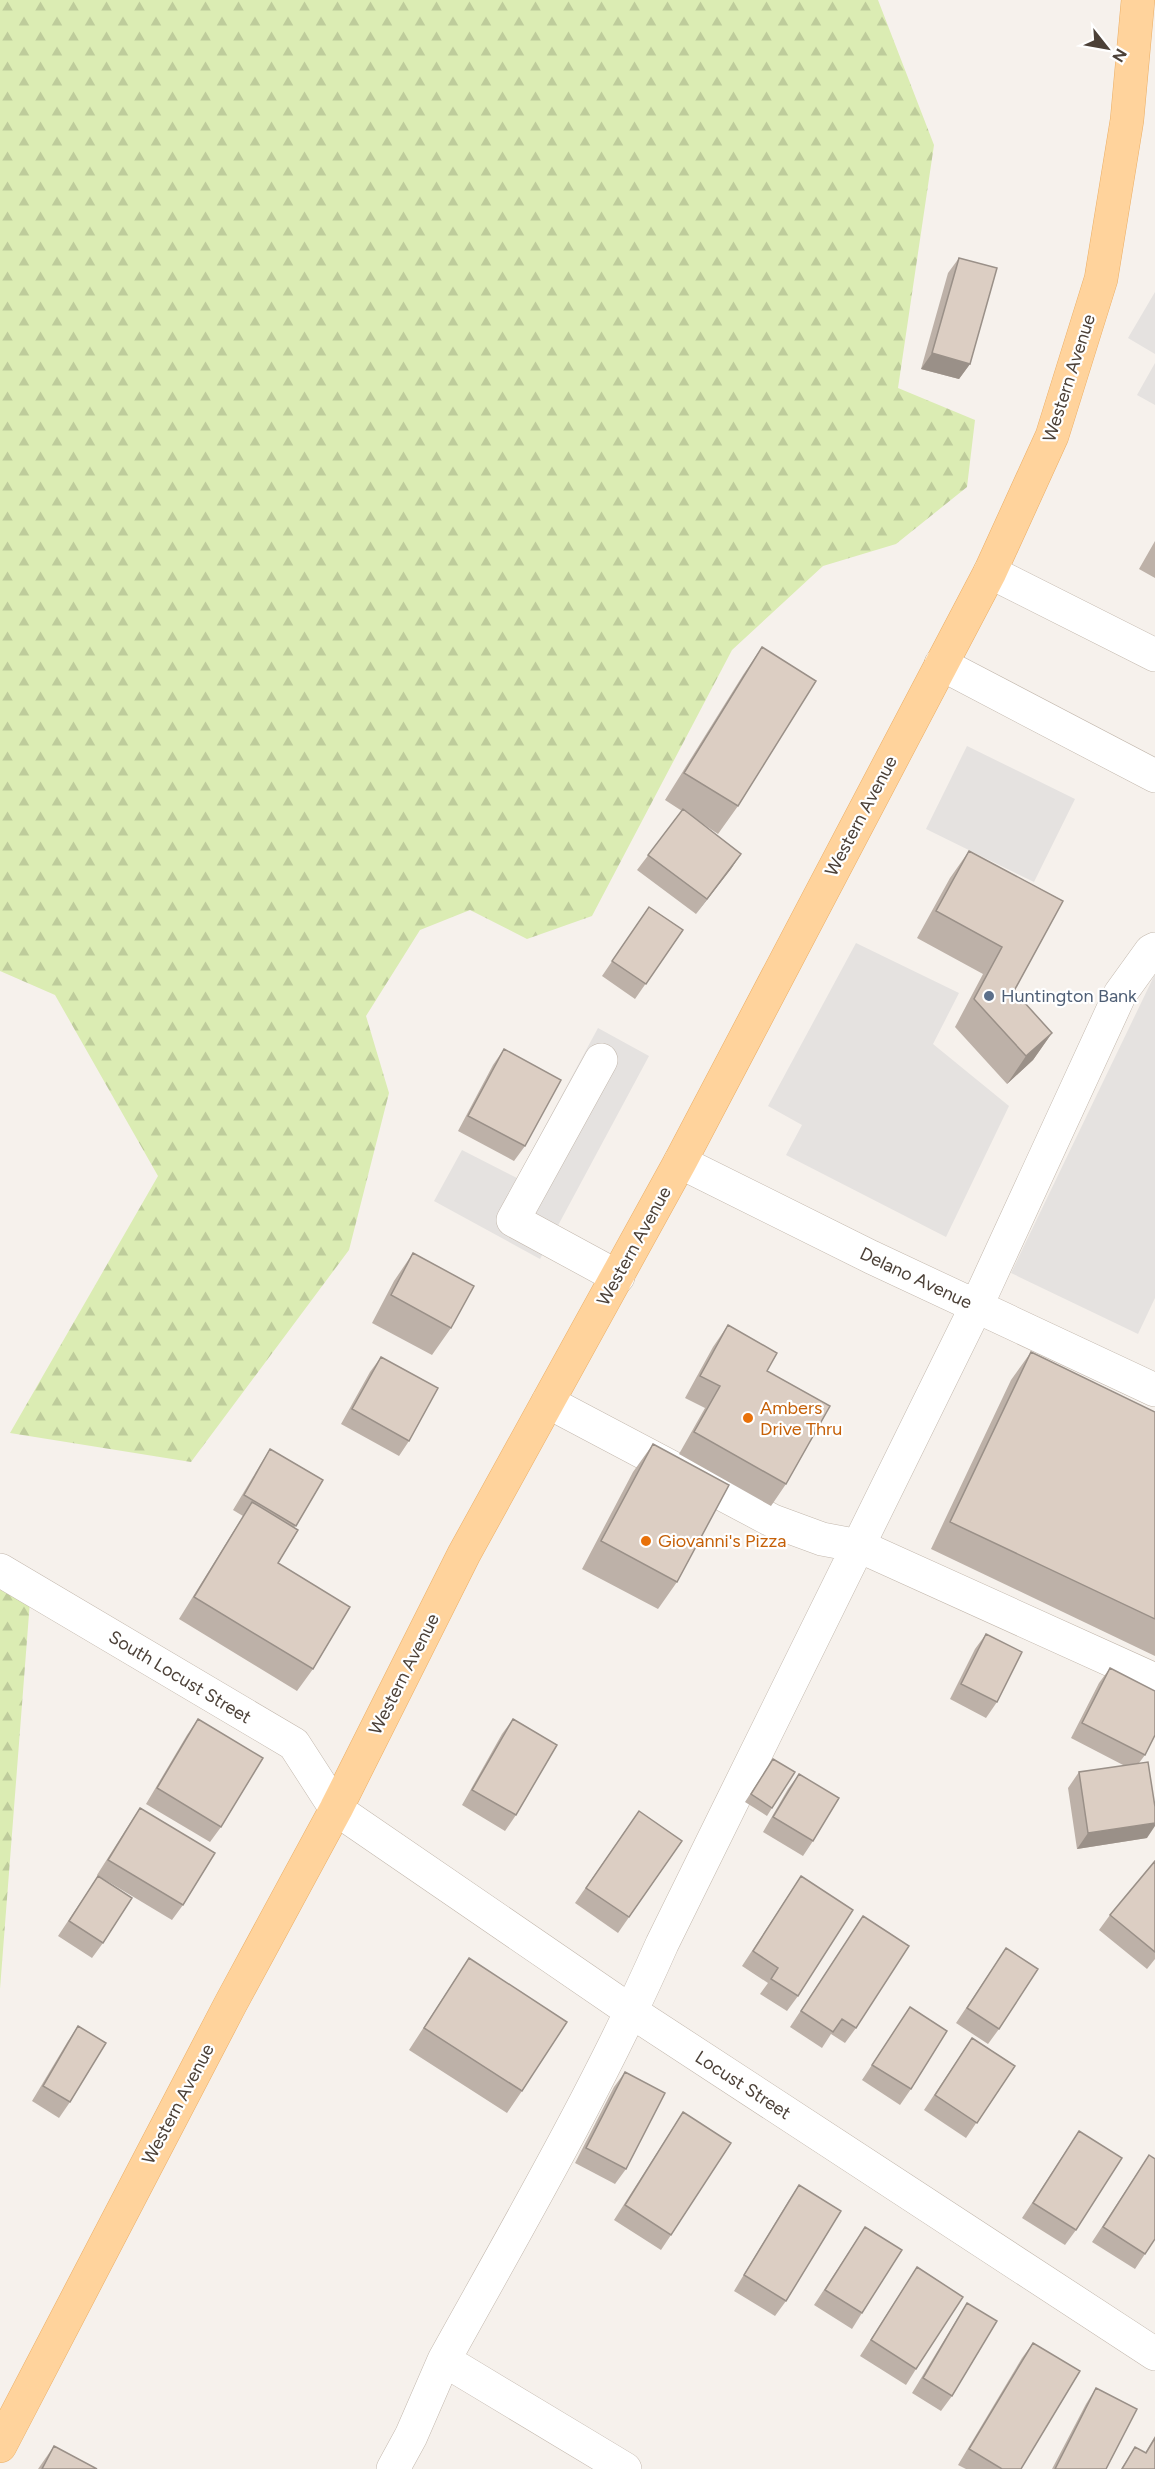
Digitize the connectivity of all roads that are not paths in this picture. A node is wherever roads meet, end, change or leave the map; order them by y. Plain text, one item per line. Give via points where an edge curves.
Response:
1 (1137, 0) edge
2 (990, 572) junction
3 (1155, 654) edge
4 (941, 664) junction
5 (1155, 776) edge
6 (1155, 949) edge
7 (601, 1060) dead end
8 (680, 1162) junction
9 (618, 1277) junction
10 (976, 1306) junction
11 (1155, 1390) edge
12 (548, 1402) junction
13 (858, 1546) junction
14 (0, 1570) edge
15 (1155, 1680) edge
16 (336, 1809) junction
17 (632, 2012) junction
18 (1155, 2354) edge
19 (444, 2360) junction
20 (0, 2446) edge
21 (393, 2469) edge
22 (625, 2469) edge

1 - 2 main road, Western Avenue via 1127,120 1101,279 1052,436
2 - 3 street
2 - 4 main road, Western Avenue
4 - 5 street
4 - 8 main road, Western Avenue
6 - 10 street via 1120,994
7 - 9 street via 513,1220
8 - 9 main road, Western Avenue
8 - 10 street, Delano Avenue
9 - 12 main road, Western Avenue
10 - 11 street, Delano Avenue
10 - 13 street
12 - 13 street via 773,1521 822,1539
12 - 16 main road, Western Avenue via 464,1554
13 - 15 street
13 - 17 street
14 - 16 street, South Locust Street via 294,1744
16 - 17 street, Locust Street
16 - 20 main road, Western Avenue
17 - 18 street, Locust Street
17 - 19 street
19 - 21 street
19 - 22 street

